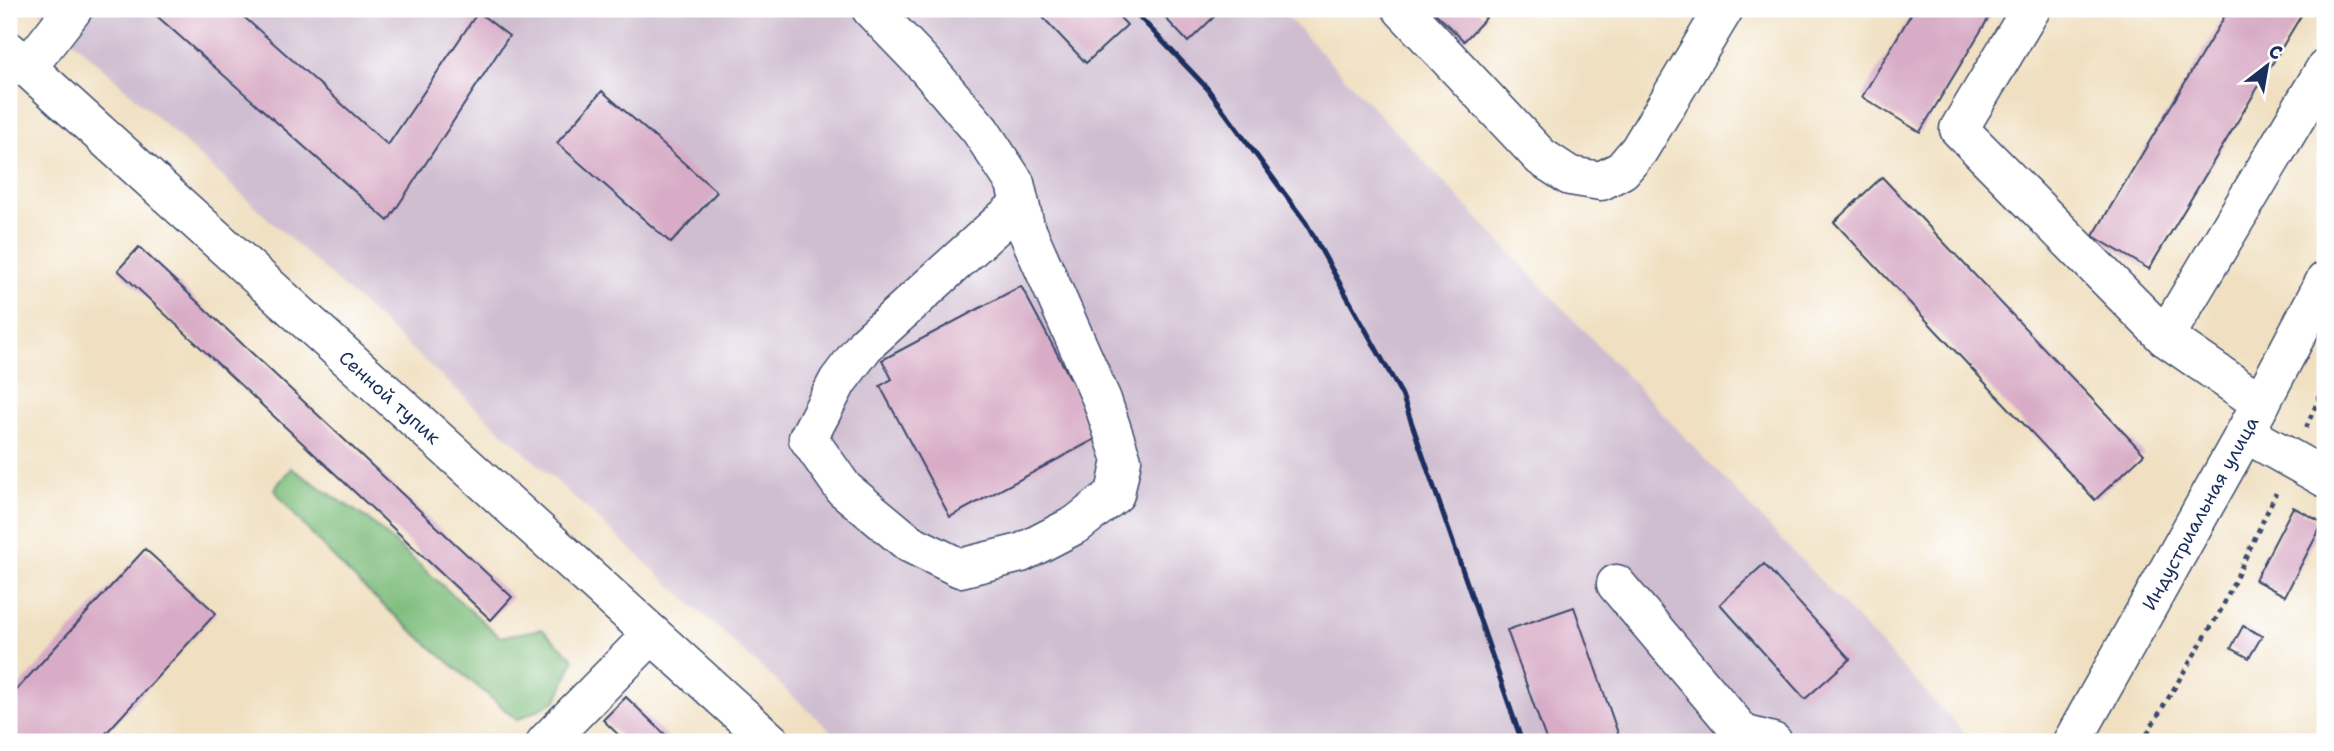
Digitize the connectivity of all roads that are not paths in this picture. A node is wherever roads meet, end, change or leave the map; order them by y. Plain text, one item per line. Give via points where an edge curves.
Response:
1 (73, 9) edge
2 (871, 9) edge
3 (1402, 9) edge
4 (1724, 9) edge
5 (2031, 9) edge
6 (18, 60) edge
7 (2325, 69) edge
8 (1020, 204) junction
9 (2325, 281) edge
10 (2165, 337) junction
11 (2253, 418) junction
12 (2325, 478) edge
13 (1616, 584) dead end
14 (652, 634) junction
15 (545, 742) edge
16 (771, 742) edge
17 (1773, 742) edge
18 (2072, 742) edge

1 - 6 main road
2 - 8 main road via 980,130 1015,183
3 - 4 main road via 1542,157 1570,176 1601,181 1622,170 1639,150
5 - 10 main road via 1959,129
6 - 14 main road, Сенной тупик
7 - 10 main road
8 - 8 main road via 866,344 838,380 808,438 844,489 909,543 960,568 1021,553 1077,524 1115,494 1122,460 1102,400 1025,226
9 - 11 main road, Индустриальная улица
10 - 11 main road
11 - 12 main road via 2292,459
11 - 18 main road, Индустриальная улица
13 - 17 main road via 1744,734
14 - 15 main road
14 - 16 main road, Сенной тупик

